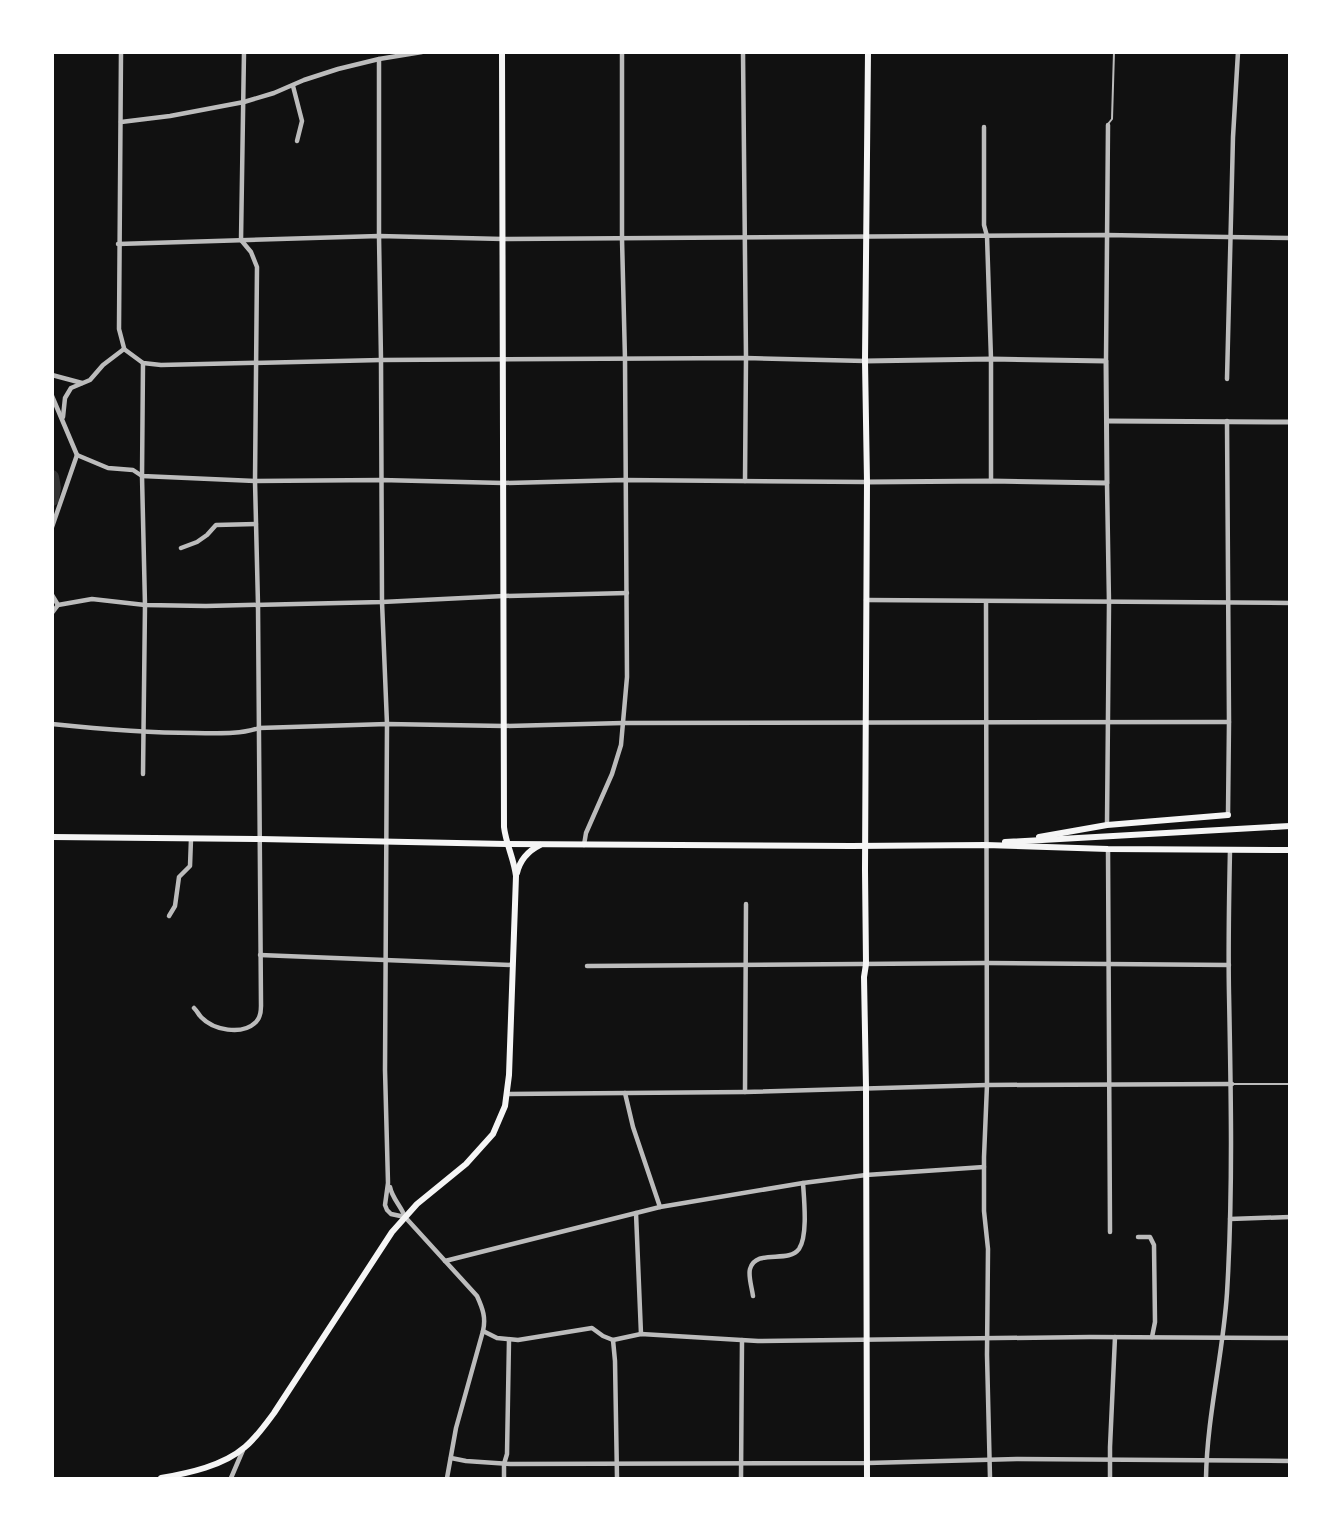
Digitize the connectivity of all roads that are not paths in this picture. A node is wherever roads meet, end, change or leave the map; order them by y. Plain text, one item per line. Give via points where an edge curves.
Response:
1 (121, 52) edge
2 (244, 52) edge
3 (422, 52) edge
4 (502, 52) edge
5 (622, 52) edge
6 (743, 52) edge
7 (868, 52) edge
8 (1114, 52) edge
9 (1238, 52) edge
10 (379, 59) junction
11 (293, 86) junction
12 (244, 102) junction
13 (121, 122) junction
14 (1108, 125) joint
15 (984, 127) dead end
16 (297, 142) dead end
17 (1106, 235) junction
18 (379, 236) junction
19 (987, 236) junction
20 (865, 237) junction
21 (1230, 237) junction
22 (744, 238) junction
23 (1290, 238) edge
24 (503, 239) junction
25 (622, 239) junction
26 (241, 240) junction
27 (118, 244) junction
28 (124, 349) junction
29 (746, 358) junction
30 (625, 359) junction
31 (991, 359) junction
32 (381, 360) junction
33 (503, 360) junction
34 (865, 360) junction
35 (1106, 361) junction
36 (256, 362) junction
37 (143, 363) junction
38 (52, 375) edge
39 (1227, 379) dead end
40 (83, 384) junction
41 (52, 396) edge
42 (63, 420) junction
43 (1107, 421) junction
44 (1227, 421) junction
45 (1290, 422) edge
46 (77, 455) junction
47 (142, 476) junction
48 (381, 480) junction
49 (624, 480) junction
50 (255, 481) junction
51 (745, 481) junction
52 (991, 481) junction
53 (867, 482) junction
54 (503, 483) junction
55 (1107, 483) junction
56 (256, 524) junction
57 (52, 527) edge
58 (181, 548) dead end
59 (627, 593) junction
60 (52, 595) edge
61 (503, 596) junction
62 (865, 600) junction
63 (382, 602) junction
64 (986, 602) junction
65 (1109, 603) junction
66 (1290, 603) edge
67 (1227, 604) junction
68 (58, 605) junction
69 (145, 605) junction
70 (258, 605) junction
71 (52, 613) edge
72 (1107, 722) junction
73 (1229, 722) junction
74 (623, 723) junction
75 (52, 724) edge
76 (387, 724) junction
77 (866, 724) junction
78 (987, 724) junction
79 (504, 726) junction
80 (259, 728) junction
81 (143, 733) junction
82 (143, 774) dead end
83 (1228, 815) joint
84 (1107, 825) junction
85 (1290, 826) edge
86 (52, 837) edge
87 (191, 839) junction
88 (260, 839) junction
89 (1018, 841) junction
90 (386, 842) junction
91 (506, 844) junction
92 (542, 845) junction
93 (584, 845) junction
94 (986, 845) junction
95 (865, 846) junction
96 (1108, 849) junction
97 (1230, 849) junction
98 (1290, 850) edge
99 (516, 876) junction
100 (746, 904) dead end
101 (169, 916) dead end
102 (260, 955) junction
103 (385, 960) junction
104 (986, 963) junction
105 (1109, 963) junction
106 (866, 964) junction
107 (513, 965) junction
108 (1229, 965) junction
109 (587, 966) dead end
110 (747, 966) junction
111 (194, 1008) dead end
112 (1109, 1084) junction
113 (1232, 1084) junction
114 (1290, 1084) edge
115 (987, 1085) junction
116 (866, 1087) junction
117 (745, 1092) junction
118 (625, 1093) junction
119 (507, 1094) junction
120 (984, 1167) junction
121 (866, 1175) junction
122 (388, 1183) junction
123 (803, 1183) junction
124 (660, 1207) junction
125 (636, 1213) junction
126 (405, 1217) junction
127 (1290, 1217) edge
128 (1230, 1219) junction
129 (1110, 1231) dead end
130 (1138, 1237) dead end
131 (445, 1261) junction
132 (753, 1296) dead end
133 (483, 1331) junction
134 (641, 1334) junction
135 (1115, 1337) junction
136 (1152, 1337) junction
137 (987, 1338) junction
138 (1223, 1338) junction
139 (867, 1339) junction
140 (1290, 1339) edge
141 (509, 1340) junction
142 (612, 1340) junction
143 (742, 1340) junction
144 (243, 1449) junction
145 (451, 1458) junction
146 (1110, 1460) junction
147 (989, 1461) junction
148 (1206, 1461) junction
149 (1290, 1461) edge
150 (740, 1462) junction
151 (867, 1463) junction
152 (504, 1464) junction
153 (617, 1464) junction
154 (174, 1477) edge
155 (161, 1479) edge
156 (231, 1479) edge
157 (447, 1479) edge
158 (504, 1479) edge
159 (617, 1479) edge
160 (741, 1479) edge
161 (867, 1479) edge
162 (990, 1479) edge
163 (1110, 1479) edge
164 (1206, 1479) edge

1 - 13 street
2 - 12 street
3 - 10 street
4 - 24 main road
5 - 25 street
6 - 22 street
7 - 20 main road
8 - 14 lane
9 - 21 street
10 - 11 street
10 - 18 street
11 - 12 street
11 - 16 street via 302,121
12 - 13 street
12 - 26 street
13 - 27 street
14 - 17 street
15 - 19 street
17 - 19 street
17 - 21 street
17 - 35 street
18 - 24 street
18 - 26 street
18 - 32 street
19 - 20 street
19 - 31 street
20 - 22 street
20 - 34 main road
21 - 23 street
21 - 39 street
22 - 25 street
22 - 29 street
24 - 25 street
24 - 33 main road
25 - 30 street
26 - 27 street
26 - 36 street via 257,267
27 - 28 street via 118,329
28 - 37 street
28 - 40 street
29 - 30 street
29 - 34 street
29 - 51 street
30 - 33 street
30 - 49 street
31 - 34 street
31 - 35 street
31 - 52 street
32 - 33 street
32 - 36 street
32 - 48 street
33 - 54 main road
34 - 53 main road
35 - 43 street
36 - 37 street
36 - 50 street
37 - 47 street
38 - 40 street
40 - 42 street via 71,388 65,398
41 - 42 street
42 - 46 street
43 - 44 street
43 - 55 street
44 - 45 street
44 - 67 street
46 - 47 street
46 - 57 street
47 - 50 street
47 - 69 street
48 - 50 street
48 - 54 street
48 - 63 street
49 - 51 street
49 - 54 street
49 - 59 street
50 - 56 street
51 - 53 street
52 - 53 street
52 - 55 street
53 - 62 main road
54 - 61 main road
55 - 65 street
56 - 58 street via 216,525
56 - 70 street
59 - 61 street
59 - 74 street
60 - 68 street
61 - 63 street
61 - 79 main road
62 - 64 street
62 - 77 main road
63 - 70 street
63 - 76 street
64 - 65 street
64 - 78 street
65 - 67 street
65 - 72 street
66 - 67 street
67 - 73 street
68 - 69 street via 92,599
68 - 71 street
69 - 70 street
69 - 81 street
70 - 80 street
72 - 73 street
72 - 78 street
72 - 84 street
73 - 83 street
74 - 77 street
74 - 79 street
74 - 93 street via 612,774
75 - 81 street
76 - 79 street
76 - 80 street
76 - 90 street
77 - 78 street
77 - 95 main road
78 - 94 street
79 - 91 main road
80 - 81 street via 248,732
80 - 88 street
81 - 82 street
83 - 84 main road
84 - 89 main road
85 - 89 main road
86 - 87 main road
87 - 88 main road
87 - 101 street via 190,866 179,877
88 - 90 main road
88 - 102 street
89 - 94 main road
90 - 91 main road
90 - 103 street
91 - 92 main road
91 - 99 main road
92 - 93 main road
92 - 99 main road via 527,853
93 - 95 main road
94 - 95 main road
94 - 96 main road
94 - 104 street
95 - 106 main road
96 - 97 main road
96 - 105 street
97 - 98 main road
97 - 108 street
99 - 107 main road
100 - 110 street
102 - 103 street
102 - 111 street via 260,1015 255,1023 223,1029 201,1018
103 - 107 street
103 - 122 street
104 - 105 street
104 - 106 street
104 - 115 street
105 - 108 street
105 - 112 street
106 - 110 street
106 - 116 main road
107 - 119 main road
108 - 113 street
109 - 110 street
110 - 117 street
112 - 113 street
112 - 115 street
112 - 129 street
113 - 114 lane
113 - 128 street
115 - 116 street
115 - 120 street
116 - 117 street
116 - 121 main road
117 - 118 street
118 - 119 street
118 - 124 street
119 - 126 main road via 493,1134 481,1149
120 - 121 street
120 - 137 street
121 - 123 street
121 - 139 main road
122 - 126 street
122 - 126 street via 387,1210
123 - 124 street
123 - 132 street via 801,1244 790,1256 759,1258 752,1264
124 - 125 street
125 - 131 street
125 - 134 street
126 - 131 street
126 - 144 main road via 274,1413
127 - 128 street
128 - 138 street
130 - 136 street via 1150,1237 1154,1245
131 - 133 street via 477,1296 484,1311
133 - 141 street
133 - 145 street
134 - 142 street
134 - 143 street
135 - 136 street
135 - 137 street
135 - 146 street
136 - 138 street
137 - 139 street
137 - 147 street
138 - 140 street
138 - 148 street
139 - 143 street
139 - 151 main road
141 - 142 street via 592,1328
141 - 152 street
142 - 153 street
143 - 150 street
144 - 154 main road
144 - 156 street
145 - 152 street
145 - 157 street
146 - 147 street
146 - 148 street
146 - 163 street
147 - 151 street
147 - 162 street
148 - 149 street
148 - 164 street
150 - 151 street
150 - 153 street
150 - 160 street
151 - 161 main road
152 - 153 street
152 - 158 street
153 - 159 street
154 - 155 main road

